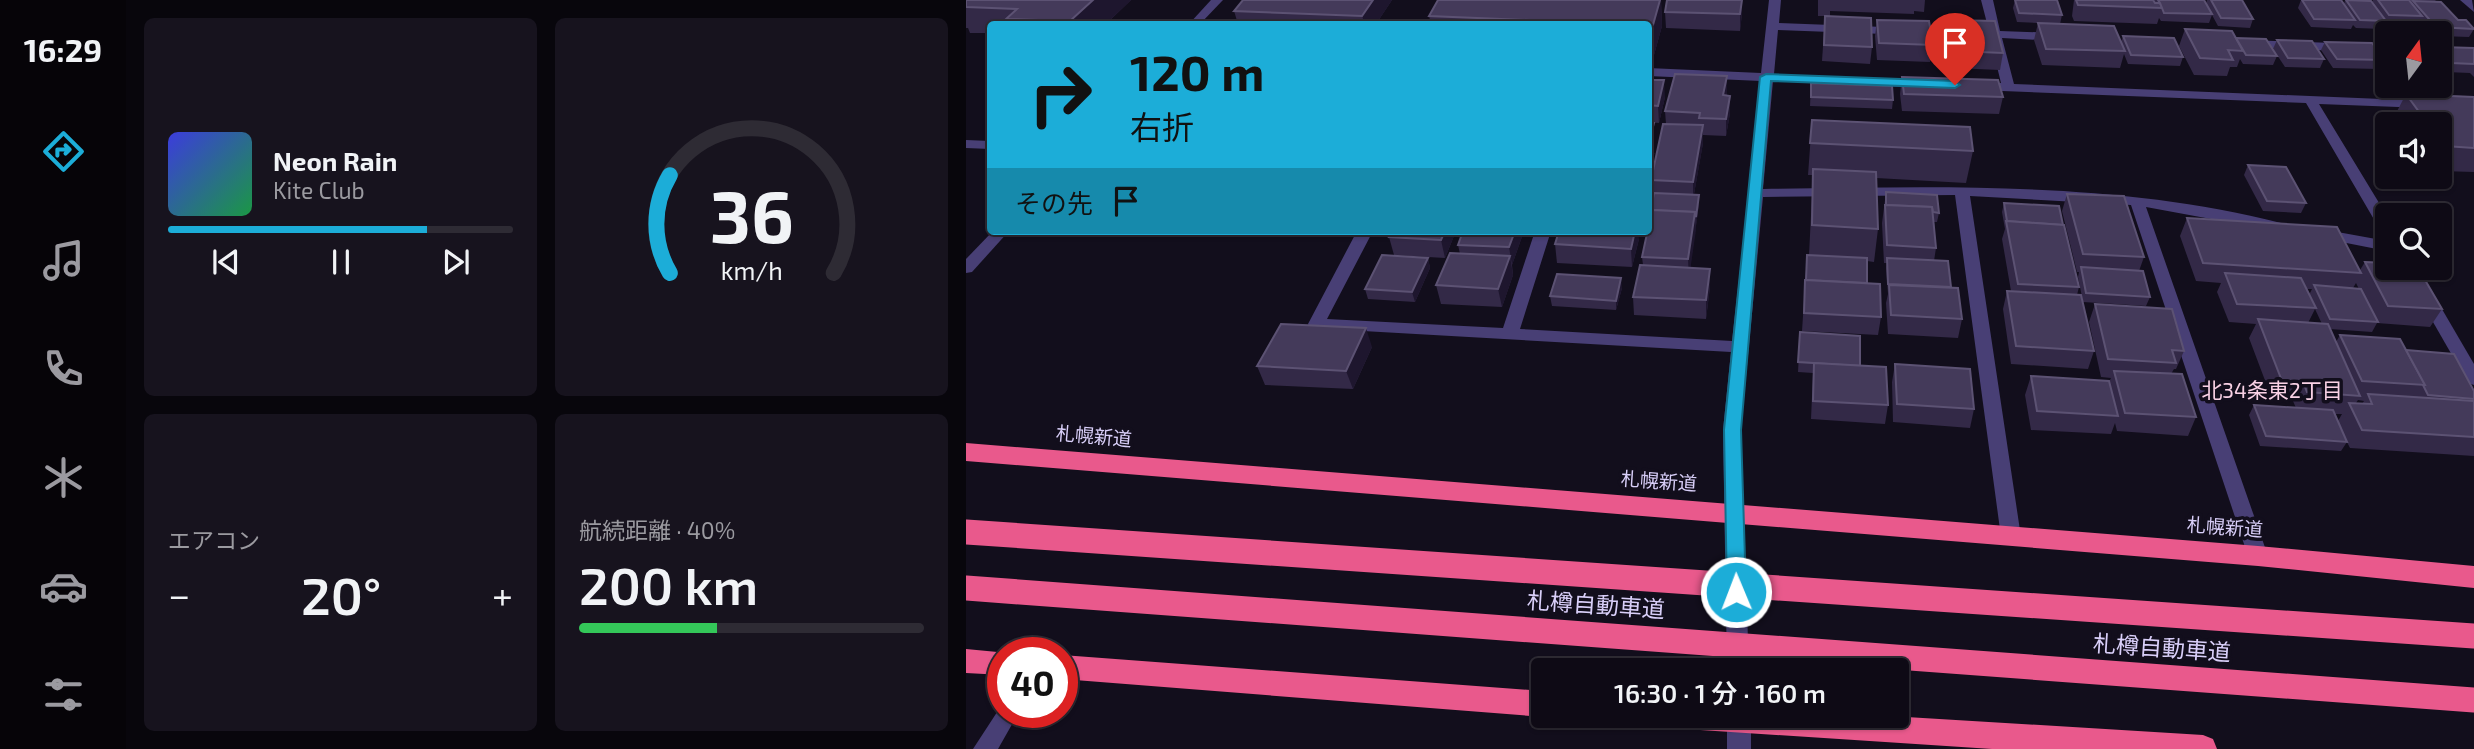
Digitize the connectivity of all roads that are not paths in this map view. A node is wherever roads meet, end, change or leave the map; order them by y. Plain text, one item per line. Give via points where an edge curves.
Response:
1 (1217, 0) edge
2 (1775, 0) edge
3 (1987, 0) edge
4 (2466, 0) edge
5 (2474, 9) edge
6 (1197, 21) edge
7 (1773, 26) junction
8 (1995, 34) junction
9 (2076, 37) edge
10 (2238, 43) edge
11 (2375, 49) edge
12 (1652, 72) edge
13 (1766, 77) junction
14 (1941, 84) edge
15 (1968, 85) edge
16 (2008, 87) junction
17 (2310, 99) junction
18 (2433, 104) edge
19 (966, 144) edge
20 (987, 145) edge
21 (1962, 191) junction
22 (1754, 192) junction
23 (2137, 201) junction
24 (2375, 208) edge
25 (997, 235) edge
26 (1362, 235) edge
27 (1542, 235) edge
28 (2375, 244) edge
29 (966, 268) edge
30 (2417, 280) edge
31 (1510, 333) junction
32 (1740, 347) junction
33 (2474, 379) edge
34 (966, 452) edge
35 (1735, 513) junction
36 (966, 532) edge
37 (2011, 537) junction
38 (2258, 556) junction
39 (2474, 577) edge
40 (966, 588) edge
41 (2474, 636) edge
42 (1738, 658) edge
43 (966, 661) edge
44 (987, 662) edge
45 (1078, 668) edge
46 (2474, 700) edge
47 (1531, 703) edge
48 (998, 728) edge
49 (1739, 728) edge
50 (1889, 728) edge
51 (985, 749) edge
52 (1740, 749) edge
53 (2203, 749) edge

1 - 6 street
2 - 7 street
3 - 8 street
4 - 5 street
7 - 8 street
7 - 13 street
8 - 9 street
8 - 16 street
10 - 11 street
12 - 13 street
13 - 14 street
13 - 22 street
15 - 16 street
16 - 17 street
17 - 18 street
17 - 24 street
19 - 20 street
21 - 22 street
21 - 23 street
21 - 37 street
22 - 32 street
23 - 28 street
23 - 38 street
25 - 29 street
26 - 31 street via 1316,324
27 - 31 street
30 - 33 street
31 - 32 street
32 - 35 street via 1732,430
34 - 35 highway, 札幌新道
35 - 37 highway, 札幌新道
35 - 42 street
36 - 41 highway, 札樽自動車道, bridge
37 - 38 highway, 札幌新道
38 - 39 highway, 札幌新道
40 - 46 highway, 札樽自動車道, bridge
43 - 44 highway
45 - 47 highway
48 - 51 street
49 - 52 street
50 - 53 highway

